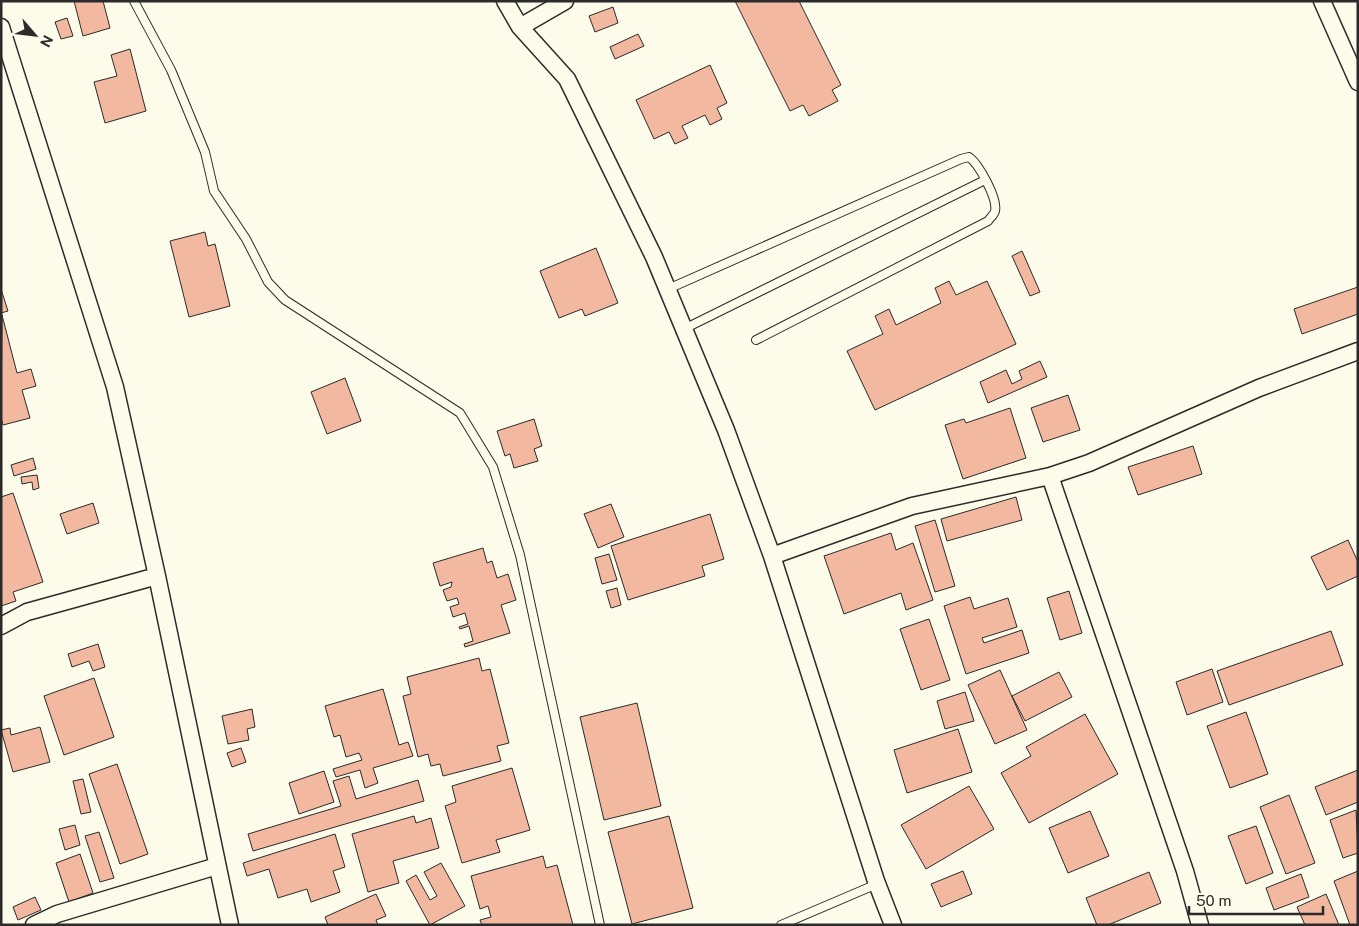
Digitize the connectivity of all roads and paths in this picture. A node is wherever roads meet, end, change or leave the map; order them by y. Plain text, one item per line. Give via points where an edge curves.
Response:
1 (134, 1) edge
2 (505, 1) edge
3 (565, 1) edge
4 (1322, 1) edge
5 (520, 27) junction
6 (2, 29) edge
7 (1358, 82) edge
8 (985, 180) junction
9 (668, 289) junction
10 (684, 329) junction
11 (756, 340) dead end
12 (1358, 351) edge
13 (1050, 476) junction
14 (772, 556) junction
15 (157, 576) junction
16 (1, 626) edge
17 (217, 866) junction
18 (877, 884) junction
19 (34, 925) edge
20 (230, 925) edge
21 (600, 925) edge
22 (781, 925) edge
23 (893, 925) edge
24 (1200, 925) edge

1 - 21 lane via 171,70 205,152 214,192 246,239 268,282 285,300 460,413 493,467 520,555
2 - 5 street
3 - 5 street
4 - 7 street
5 - 9 street via 567,79
6 - 15 street via 114,387
8 - 9 lane via 976,162 969,157 961,159
8 - 10 lane
8 - 11 lane via 996,201 995,212 988,221
9 - 10 street
10 - 14 street via 726,430
12 - 13 street via 1259,388 1106,456
13 - 14 street via 912,506
13 - 24 street via 1182,862
14 - 18 street
15 - 16 street via 27,612
15 - 17 street
17 - 19 street via 56,914
17 - 20 street
18 - 22 lane
18 - 23 street

